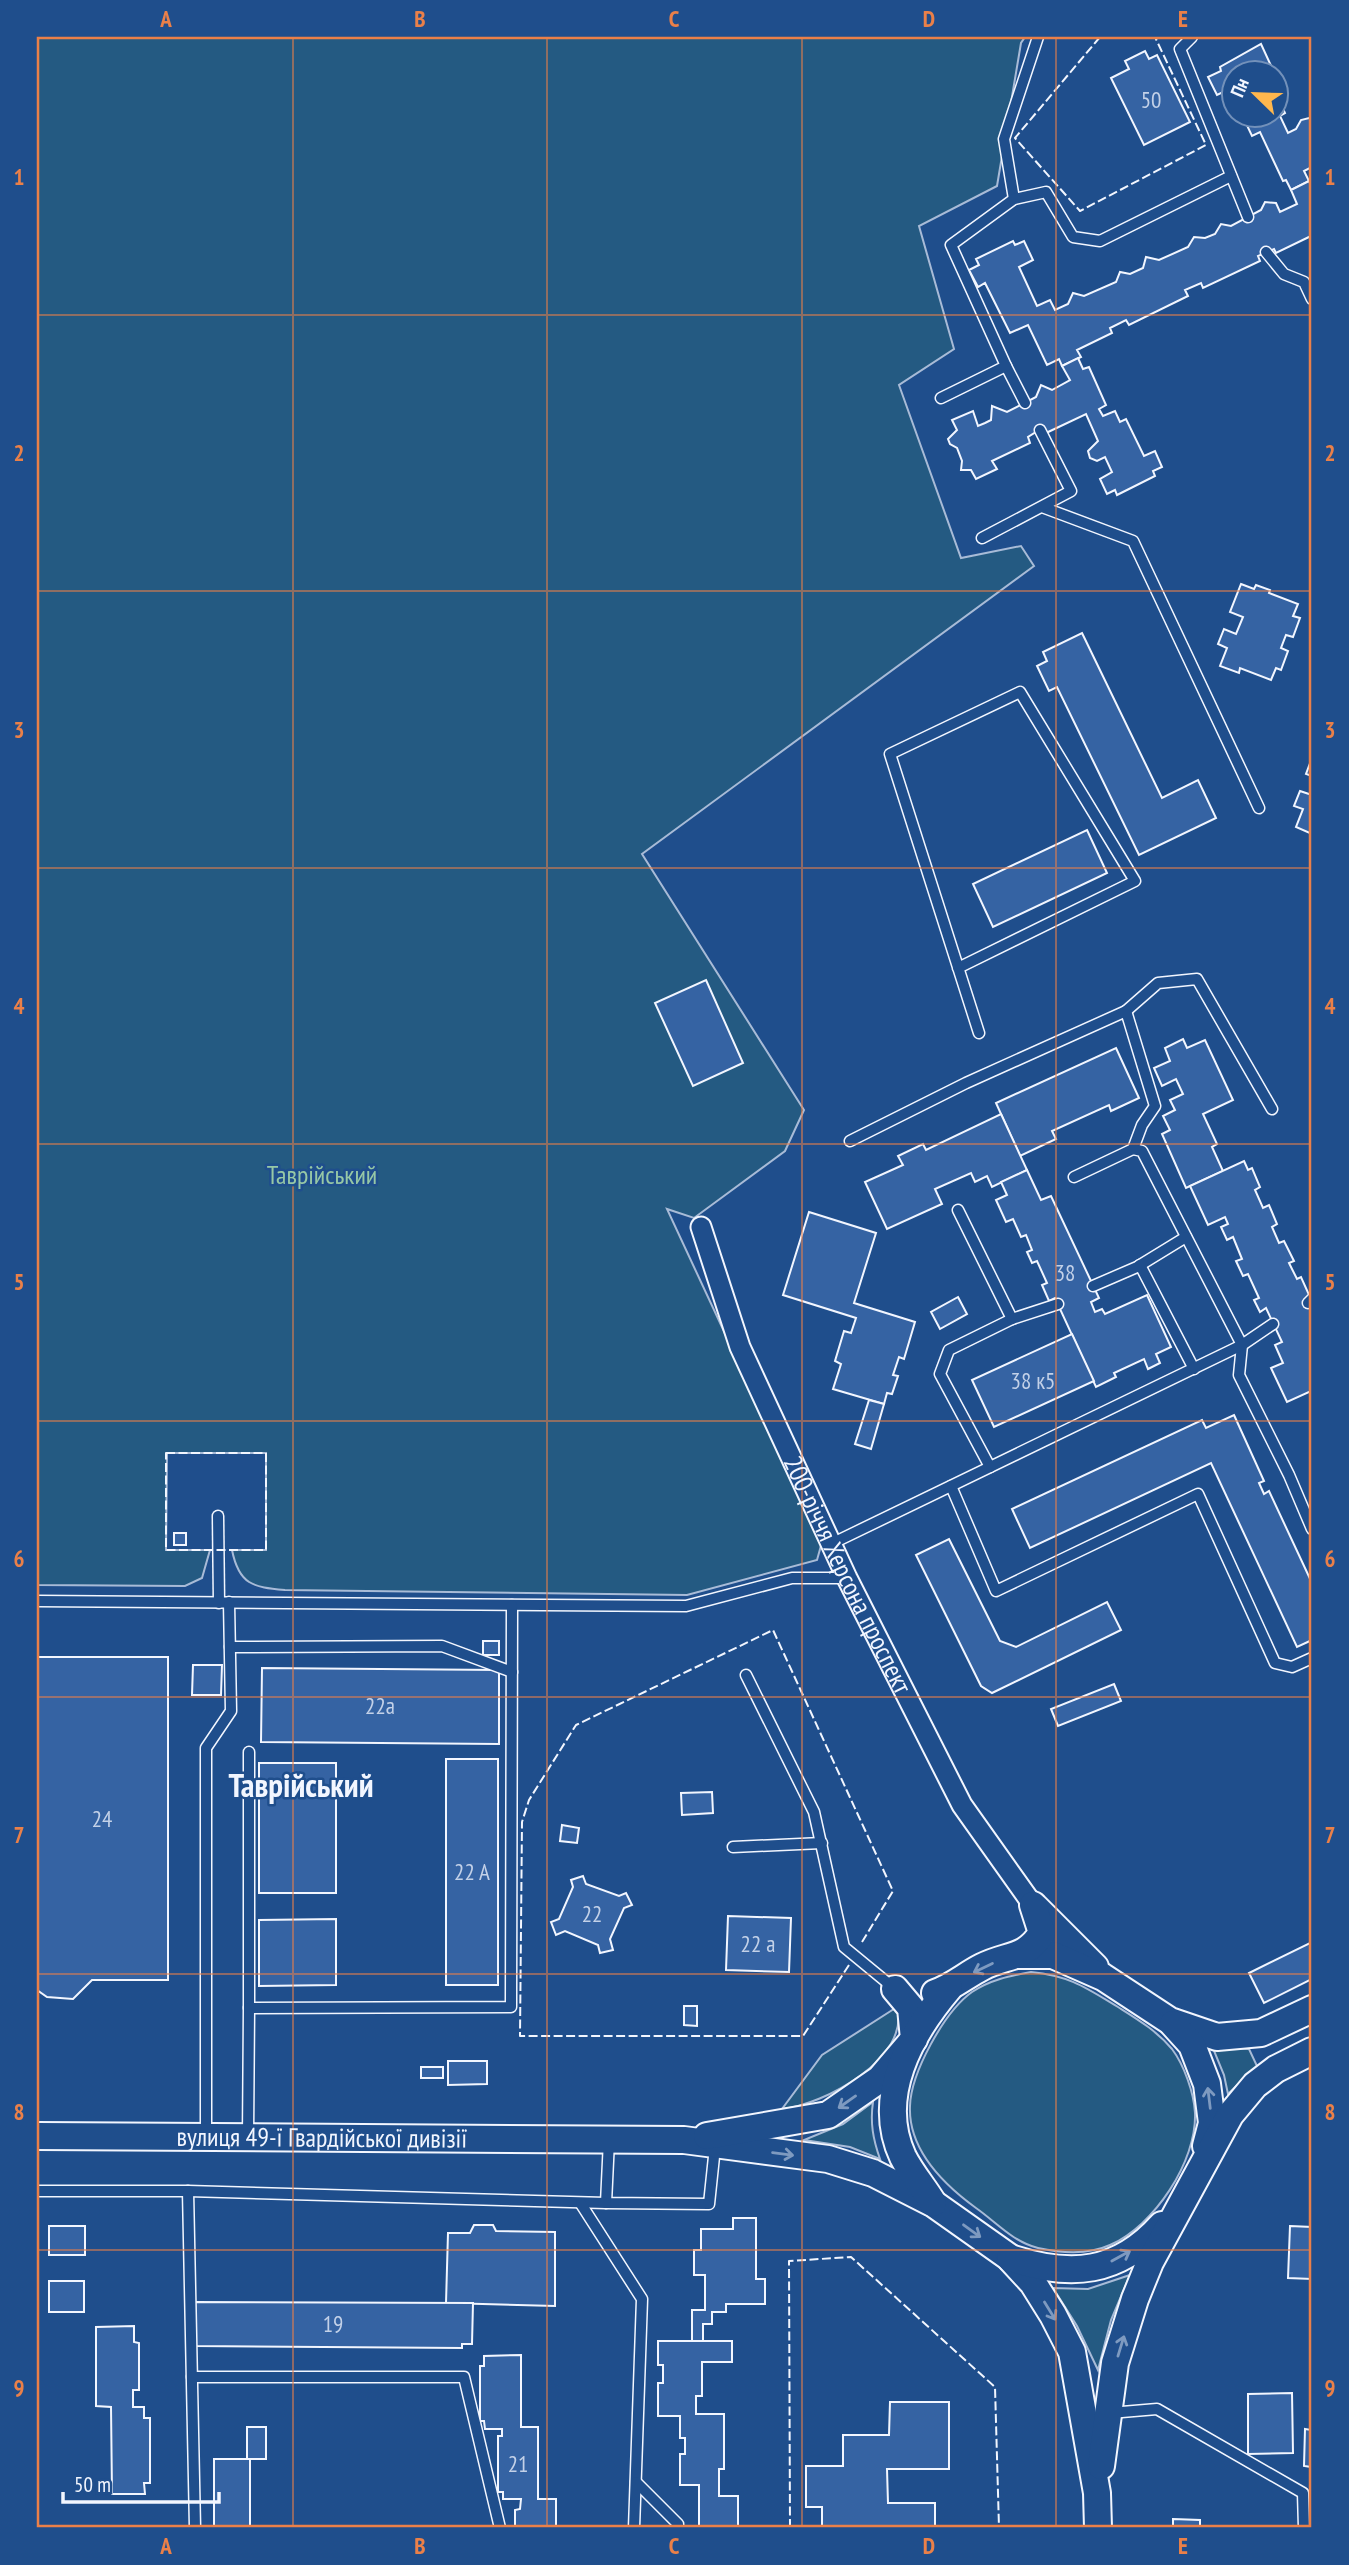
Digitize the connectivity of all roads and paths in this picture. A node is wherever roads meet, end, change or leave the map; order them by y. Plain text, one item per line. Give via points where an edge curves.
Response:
1 (1038, 37) edge
2 (1175, 37) edge
3 (1192, 37) edge
4 (1180, 49) junction
5 (1231, 176) junction
6 (1014, 199) junction
7 (1248, 217) dead end
8 (1266, 252) dead end
9 (1312, 299) edge
10 (1006, 366) junction
11 (941, 398) dead end
12 (1025, 403) dead end
13 (1040, 430) dead end
14 (1042, 507) junction
15 (982, 538) dead end
16 (1259, 808) dead end
17 (958, 968) junction
18 (1126, 1011) junction
19 (979, 1033) dead end
20 (1272, 1109) dead end
21 (850, 1141) dead end
22 (1133, 1149) junction
23 (1074, 1177) dead end
24 (958, 1210) dead end
25 (701, 1227) dead end
26 (1186, 1237) junction
27 (1140, 1265) junction
28 (1093, 1286) dead end
29 (1058, 1304) dead end
30 (1012, 1319) junction
31 (1273, 1324) dead end
32 (1242, 1345) junction
33 (1194, 1369) junction
34 (990, 1467) junction
35 (951, 1486) junction
36 (218, 1516) dead end
37 (1312, 1529) edge
38 (831, 1544) junction
39 (847, 1578) junction
40 (37, 1601) edge
41 (224, 1602) junction
42 (512, 1605) junction
43 (230, 1647) junction
44 (1312, 1658) edge
45 (512, 1672) junction
46 (746, 1675) dead end
47 (249, 1752) dead end
48 (822, 1843) junction
49 (733, 1847) dead end
50 (1033, 1905) junction
51 (1020, 1955) junction
52 (1102, 1977) junction
53 (949, 1988) junction
54 (895, 1989) junction
55 (249, 2008) junction
56 (1312, 2009) edge
57 (1170, 2021) junction
58 (914, 2039) junction
59 (1312, 2051) edge
60 (37, 2136) edge
61 (206, 2137) junction
62 (248, 2137) junction
63 (609, 2139) junction
64 (684, 2140) junction
65 (715, 2144) junction
66 (1201, 2164) junction
67 (37, 2191) edge
68 (188, 2191) junction
69 (606, 2203) junction
70 (581, 2204) junction
71 (934, 2204) junction
72 (1179, 2206) junction
73 (1009, 2257) junction
74 (192, 2377) junction
75 (1109, 2414) junction
76 (636, 2482) junction
77 (1097, 2493) junction
78 (1308, 2493) edge
79 (195, 2528) edge
80 (500, 2528) edge
81 (634, 2528) edge
82 (678, 2528) edge
83 (1098, 2528) edge
84 (1304, 2528) edge

1 - 6 lane via 1004,139
2 - 4 lane
3 - 4 lane
4 - 5 lane
5 - 6 lane via 1100,241 1073,237 1046,192
5 - 7 lane
6 - 10 lane via 951,244
8 - 9 lane via 1284,274 1304,282
10 - 11 lane
10 - 12 lane
13 - 14 lane via 1071,491
14 - 15 lane
14 - 16 lane via 1133,541
17 - 17 lane via 891,754 1020,692 1135,881
17 - 19 lane
18 - 20 lane via 1158,984 1198,979
18 - 21 lane
18 - 22 lane via 1155,1106
22 - 23 lane
22 - 26 lane via 1142,1151
24 - 30 lane
25 - 38 street, 200-річчя Херсона проспект via 740,1347
26 - 27 lane
26 - 32 lane
27 - 28 lane
27 - 33 lane
29 - 30 lane
30 - 34 lane via 949,1350 940,1374
31 - 32 lane
32 - 33 lane
32 - 37 lane via 1239,1375
33 - 34 lane
34 - 35 lane
35 - 38 lane
35 - 44 lane via 996,1591 1199,1494 1275,1663 1292,1667
36 - 41 lane
38 - 39 street, 200-річчя Херсона проспект
39 - 42 lane via 792,1578 686,1606
39 - 50 street, 200-річчя Херсона проспект via 962,1804
40 - 41 lane
41 - 42 lane
41 - 43 lane
42 - 45 lane
43 - 45 lane via 442,1646
43 - 61 lane via 230,1712 206,1748
45 - 55 lane via 511,2007
46 - 48 lane via 814,1812
47 - 55 lane
48 - 49 lane
48 - 54 lane via 844,1947
50 - 51 street via 1042,1933
50 - 52 street
51 - 52 street via 1053,1955
51 -> 53 street via 984,1966
52 - 57 street
53 - 54 street via 917,1998
53 - 58 street
54 - 58 street via 911,2008
55 - 62 lane
56 - 57 street via 1261,2033 1217,2037
66 -> 57 street via 1212,2123 1207,2084 1192,2045
58 -> 64 street via 880,2079 828,2115
58 - 71 street via 895,2082 892,2118 903,2157
59 - 66 street via 1255,2085 1230,2115
60 - 61 street, вулиця 49-ї Гвардійської дивізії
61 - 62 street, вулиця 49-ї Гвардійської дивізії
62 - 63 street, вулиця 49-ї Гвардійської дивізії
63 - 64 street, вулиця 49-ї Гвардійської дивізії
63 - 69 lane
64 - 65 street
65 - 69 lane via 709,2204
65 -> 71 street via 828,2159 873,2173
66 - 72 street
67 - 68 lane
68 - 70 lane
68 - 74 lane
69 - 70 lane
70 - 76 lane via 642,2299
71 -> 73 street
73 -> 72 street via 1040,2268 1080,2271 1116,2261 1149,2239
75 -> 72 street via 1115,2363 1135,2299
73 -> 77 street via 1040,2294 1072,2352
74 - 79 lane
74 - 80 lane via 464,2377
75 - 77 street
75 - 78 lane via 1157,2409
76 - 81 lane
76 - 82 lane
77 - 83 street
78 - 84 lane

